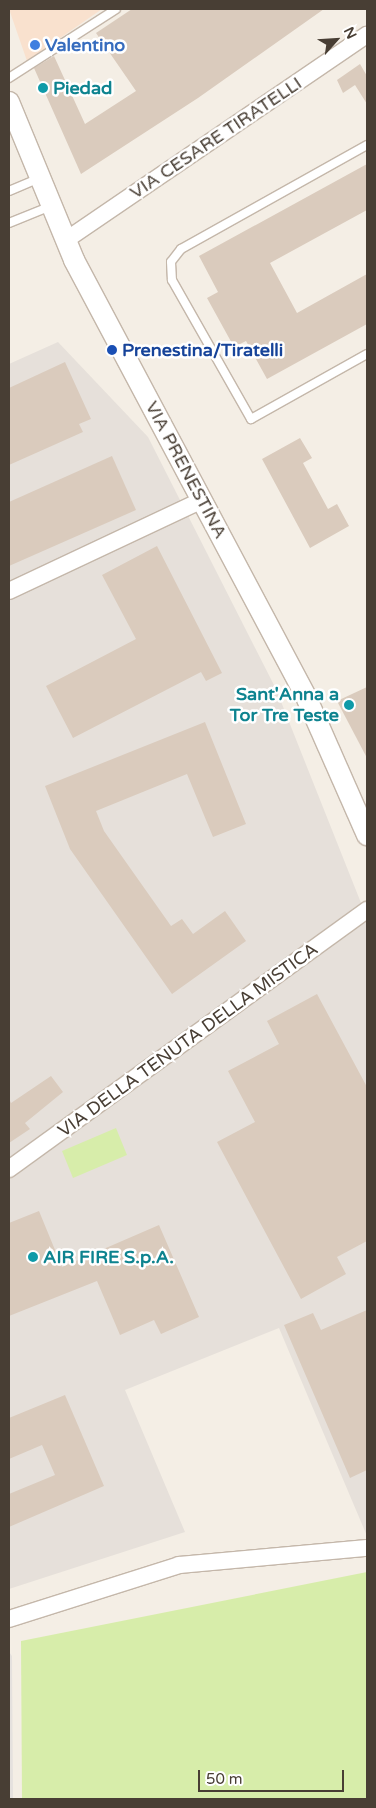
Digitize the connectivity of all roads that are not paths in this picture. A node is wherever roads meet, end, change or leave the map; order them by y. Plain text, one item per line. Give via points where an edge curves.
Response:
1 (116, 9) edge
2 (367, 35) edge
3 (9, 78) edge
4 (9, 102) edge
5 (367, 145) edge
6 (39, 178) junction
7 (9, 191) edge
8 (51, 206) junction
9 (9, 223) edge
10 (66, 240) junction
11 (367, 354) edge
12 (202, 500) junction
13 (9, 591) edge
14 (367, 835) edge
15 (367, 910) edge
16 (9, 1169) edge
17 (367, 1548) edge
18 (9, 1619) edge

1 - 3 lane
2 - 10 street, VIA CESARE TIRATELLI
4 - 6 street, VIA PRENESTINA
5 - 11 lane via 181,249 171,262 172,280 251,418
6 - 7 lane
6 - 8 street, VIA PRENESTINA
8 - 9 lane
8 - 10 street, VIA PRENESTINA
10 - 12 street, VIA PRENESTINA
12 - 13 street
12 - 14 street, VIA PRENESTINA via 307,699
15 - 16 street, VIA DELLA TENUTA DELLA MISTICA
17 - 18 street via 179,1565

